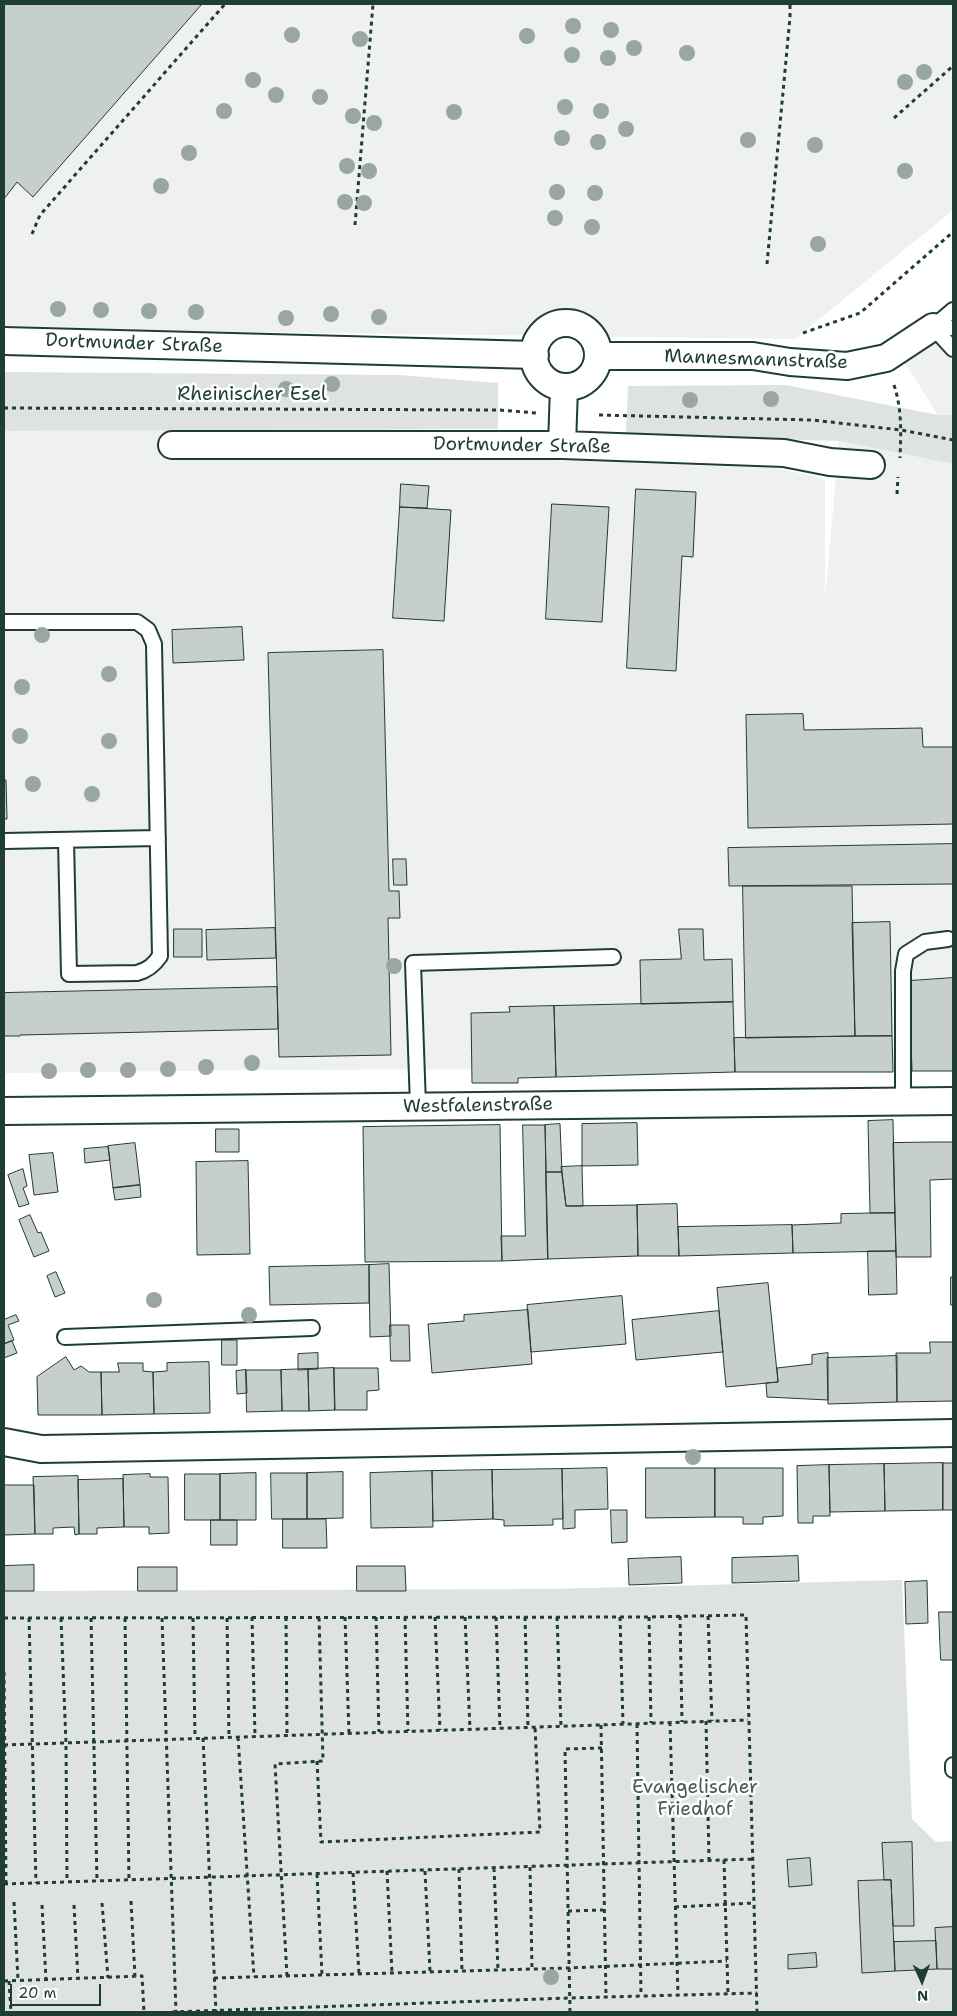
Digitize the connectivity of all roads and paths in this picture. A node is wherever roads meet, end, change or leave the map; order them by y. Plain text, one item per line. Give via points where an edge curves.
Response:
1 (225, 4) edge
2 (373, 4) edge
3 (790, 4) edge
4 (953, 66) edge
5 (894, 118) dead end
6 (355, 225) dead end
7 (953, 232) edge
8 (32, 234) dead end
9 (767, 264) dead end
10 (953, 310) edge
11 (943, 327) edge
12 (796, 335) dead end
13 (4, 340) edge
14 (953, 349) edge
15 (535, 356) junction
16 (598, 356) junction
17 (886, 358) junction
18 (564, 387) junction
19 (4, 408) edge
20 (499, 410) dead end
21 (172, 445) dead end
22 (562, 445) junction
23 (871, 465) dead end
24 (899, 467) dead end
25 (898, 476) dead end
26 (898, 494) dead end
27 (4, 622) edge
28 (158, 838) junction
29 (66, 840) junction
30 (4, 842) edge
31 (948, 939) dead end
32 (613, 956) dead end
33 (953, 1100) edge
34 (903, 1101) junction
35 (418, 1106) junction
36 (4, 1111) edge
37 (312, 1328) dead end
38 (65, 1337) dead end
39 (953, 1433) edge
40 (4, 1442) edge
41 (680, 1616) junction
42 (708, 1616) junction
43 (252, 1617) junction
44 (286, 1617) junction
45 (319, 1617) junction
46 (346, 1617) junction
47 (376, 1617) junction
48 (405, 1617) junction
49 (435, 1617) junction
50 (465, 1617) junction
51 (496, 1617) junction
52 (525, 1617) junction
53 (557, 1617) junction
54 (620, 1617) junction
55 (649, 1617) junction
56 (4, 1618) edge
57 (29, 1618) junction
58 (61, 1618) junction
59 (91, 1618) junction
60 (125, 1618) junction
61 (162, 1618) junction
62 (193, 1618) junction
63 (227, 1618) junction
64 (4, 1672) edge
65 (748, 1720) junction
66 (706, 1721) junction
67 (712, 1721) junction
68 (670, 1722) junction
69 (682, 1722) junction
70 (651, 1723) junction
71 (623, 1724) junction
72 (637, 1724) junction
73 (601, 1725) junction
74 (561, 1726) junction
75 (528, 1727) junction
76 (535, 1727) junction
77 (500, 1728) junction
78 (470, 1729) junction
79 (440, 1730) junction
80 (408, 1731) junction
81 (379, 1732) junction
82 (349, 1733) junction
83 (322, 1734) junction
84 (288, 1735) junction
85 (254, 1736) junction
86 (229, 1737) junction
87 (238, 1737) junction
88 (195, 1738) junction
89 (203, 1738) junction
90 (166, 1739) junction
91 (126, 1741) junction
92 (95, 1742) junction
93 (66, 1743) junction
94 (33, 1744) junction
95 (4, 1745) edge
96 (602, 1748) junction
97 (317, 1761) junction
98 (953, 1764) edge
99 (953, 1770) edge
100 (752, 1859) junction
101 (709, 1860) junction
102 (724, 1860) junction
103 (567, 1866) junction
104 (530, 1867) junction
105 (494, 1868) junction
106 (458, 1870) junction
107 (425, 1871) junction
108 (387, 1872) junction
109 (353, 1873) junction
110 (317, 1874) junction
111 (172, 1879) junction
112 (129, 1880) junction
113 (97, 1881) junction
114 (67, 1882) junction
115 (36, 1883) junction
116 (5, 1884) edge
117 (131, 1901) dead end
118 (14, 1902) dead end
119 (102, 1903) dead end
120 (754, 1903) junction
121 (42, 1905) dead end
122 (74, 1905) dead end
123 (675, 1906) dead end
124 (603, 1910) dead end
125 (568, 1911) junction
126 (727, 1961) junction
127 (569, 1968) junction
128 (532, 1969) junction
129 (498, 1970) junction
130 (430, 1971) junction
131 (462, 1971) junction
132 (392, 1973) junction
133 (359, 1974) junction
134 (322, 1975) junction
135 (254, 1976) junction
136 (287, 1976) junction
137 (135, 1977) junction
138 (108, 1978) junction
139 (214, 1978) junction
140 (78, 1979) junction
141 (9, 1980) junction
142 (18, 1980) junction
143 (46, 1980) junction
144 (4, 1981) edge
145 (728, 1994) junction
146 (756, 1994) junction
147 (678, 1995) junction
148 (641, 1996) junction
149 (606, 1997) junction
150 (570, 1998) junction
151 (216, 2011) edge
152 (11, 2012) edge
153 (144, 2012) edge
154 (172, 2012) edge
155 (176, 2012) edge
156 (570, 2012) edge
157 (757, 2012) edge

1 - 8 path via 40,215
2 - 6 path
3 - 9 path
4 - 5 path
7 - 12 path via 860,313
10 - 11 lane
11 - 14 lane
11 - 17 street, Mannesmannstraße
13 - 15 street, Dortmunder Straße
15 - 16 street via 536,345 548,329 568,323 587,330 597,347
15 - 18 street via 546,380
16 - 17 street, Mannesmannstraße via 753,356 847,366
16 - 18 street via 595,369 587,379
17 - 24 path via 898,398 901,430
18 - 22 street
19 - 20 path, Rheinischer Esel
21 - 22 street, Dortmunder Straße
22 - 23 street, Dortmunder Straße via 784,453 830,462
25 - 26 path
27 - 28 lane via 137,622 148,630 154,644
28 - 29 lane
28 - 29 lane via 160,956 146,970 137,973 69,974
29 - 30 lane
31 - 34 lane via 925,942 906,954 903,971
32 - 35 lane via 413,962
33 - 34 street, Westfalenstraße
34 - 35 street, Westfalenstraße
35 - 36 street, Westfalenstraße
37 - 38 lane
39 - 40 street via 41,1448
41 - 42 path
41 - 55 path
41 - 69 path
42 - 65 path via 746,1615
42 - 67 path
43 - 44 path
43 - 63 path
43 - 85 path
44 - 45 path
44 - 84 path
45 - 46 path
45 - 83 path
46 - 47 path
46 - 82 path
47 - 48 path
47 - 81 path
48 - 49 path
48 - 80 path
49 - 50 path
49 - 79 path
50 - 51 path
50 - 78 path
51 - 52 path
51 - 77 path
52 - 53 path
52 - 75 path
53 - 54 path
53 - 74 path
54 - 55 path
54 - 71 path
55 - 70 path
56 - 57 path
57 - 58 path
57 - 94 path
58 - 59 path
58 - 93 path
59 - 60 path
59 - 92 path
60 - 61 path
60 - 91 path
61 - 62 path
61 - 90 path
62 - 63 path
62 - 88 path
63 - 86 path
64 - 95 path
65 - 67 path
65 - 100 path
66 - 67 path
66 - 69 path
66 - 101 path
68 - 69 path
68 - 70 path
68 - 147 path
70 - 72 path
71 - 72 path
71 - 73 path
72 - 148 path
73 - 74 path
73 - 96 path
74 - 76 path
75 - 76 path
75 - 77 path
76 - 97 path via 540,1832 321,1842
77 - 78 path
78 - 79 path
79 - 80 path
80 - 81 path
81 - 82 path
82 - 83 path
83 - 84 path
83 - 97 path via 323,1761
84 - 85 path
85 - 87 path
86 - 87 path
86 - 89 path
87 - 135 path
88 - 89 path
88 - 90 path
89 - 139 path
90 - 91 path
90 - 111 path
91 - 92 path
91 - 112 path
92 - 93 path
92 - 113 path
93 - 94 path
93 - 114 path
94 - 95 path
94 - 115 path
95 - 116 path
96 - 103 path via 564,1749
96 - 149 path
97 - 136 path via 275,1764
98 - 99 lane
100 - 102 path
100 - 120 path
101 - 102 path
101 - 103 path
102 - 126 path
103 - 104 path
103 - 125 path
104 - 105 path
104 - 128 path
105 - 106 path
105 - 129 path
106 - 107 path
106 - 131 path
107 - 108 path
107 - 130 path
108 - 109 path
108 - 132 path
109 - 110 path
109 - 133 path
110 - 111 path
110 - 134 path
111 - 112 path
111 - 155 path
112 - 113 path
113 - 114 path
114 - 115 path
115 - 116 path
117 - 137 path
118 - 142 path
119 - 138 path
120 - 123 path
120 - 146 path
121 - 143 path
122 - 140 path
124 - 125 path
125 - 127 path
126 - 127 path
126 - 145 path
127 - 128 path
127 - 150 path
128 - 129 path
129 - 131 path
130 - 131 path
130 - 132 path
132 - 133 path
133 - 134 path
134 - 136 path
135 - 136 path
135 - 139 path
137 - 138 path
137 - 153 path via 142,1976
138 - 140 path
139 - 151 path
140 - 143 path
141 - 142 path
141 - 144 path
141 - 152 path
142 - 143 path
145 - 146 path
145 - 147 path
146 - 157 path
147 - 148 path
148 - 149 path
149 - 150 path
150 - 151 path
150 - 156 path
151 - 155 path
154 - 155 path

